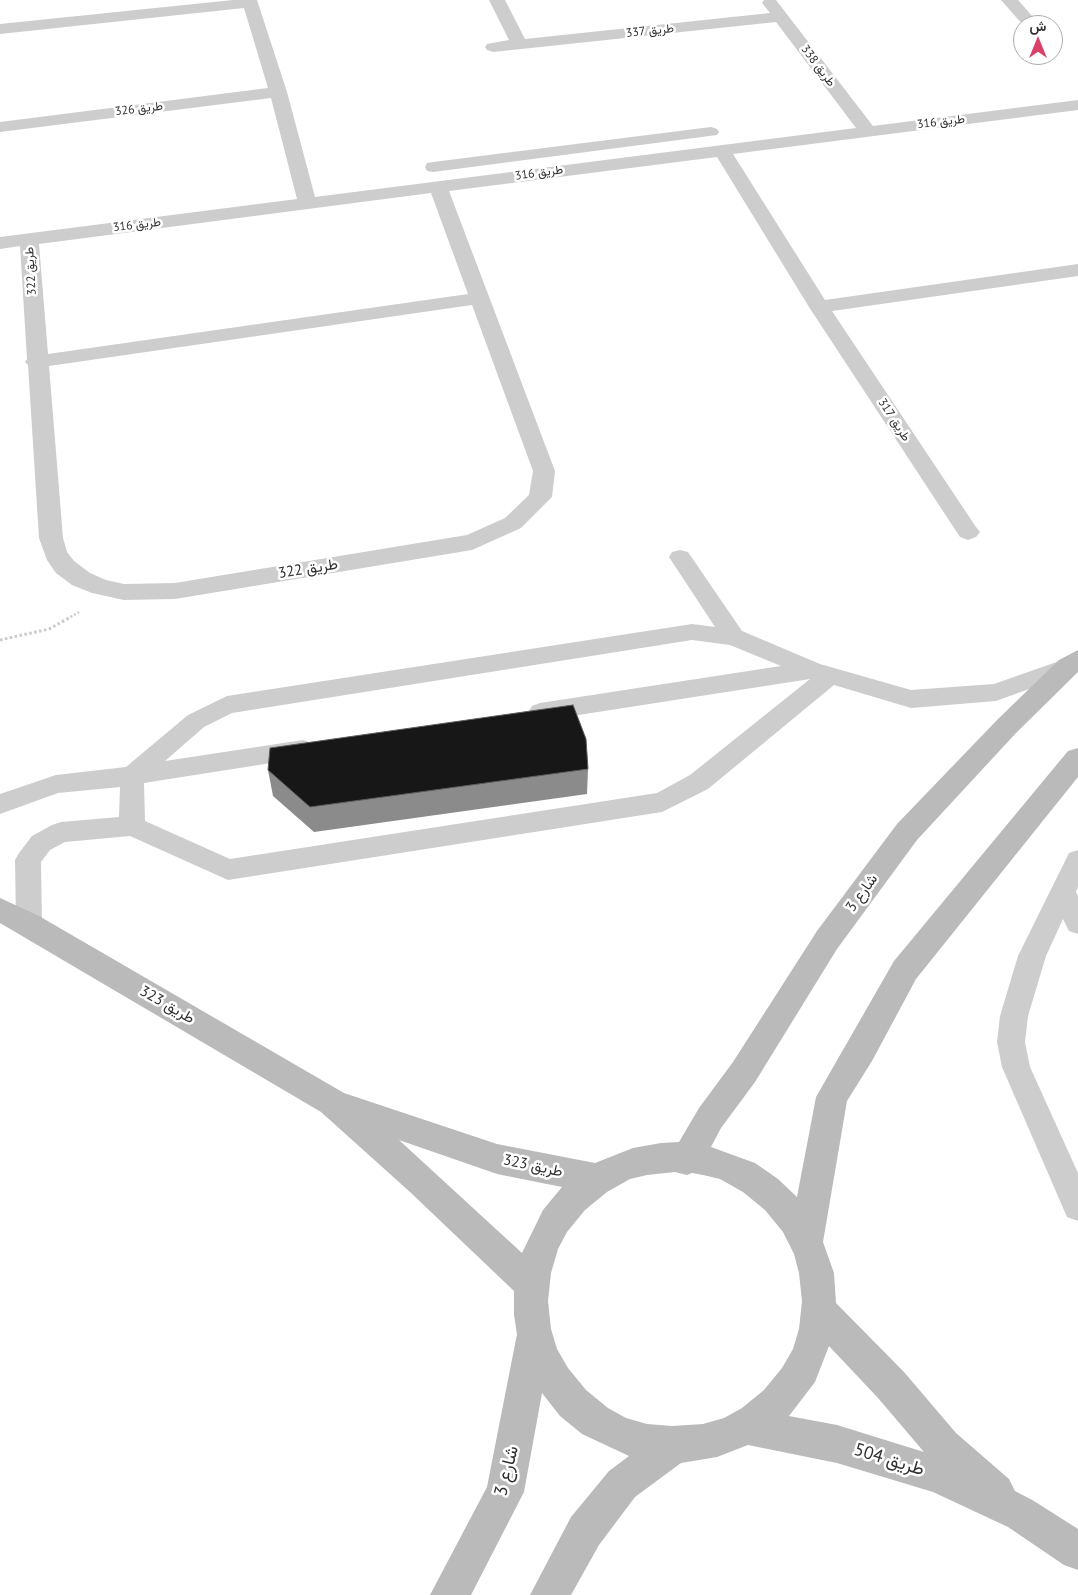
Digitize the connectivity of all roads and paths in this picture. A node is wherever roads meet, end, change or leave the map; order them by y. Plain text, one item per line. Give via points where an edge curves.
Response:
1 (497, 0) edge
2 (768, 0) edge
3 (1009, 0) edge
4 (250, 2) edge
5 (1023, 15) edge
6 (781, 17) junction
7 (0, 28) edge
8 (519, 44) junction
9 (493, 47) dead end
10 (278, 92) junction
11 (1078, 104) edge
12 (0, 126) edge
13 (868, 132) junction
14 (716, 140) junction
15 (435, 177) junction
16 (307, 203) junction
17 (29, 239) junction
18 (0, 243) edge
19 (1078, 270) edge
20 (480, 298) junction
21 (819, 307) junction
22 (36, 362) junction
23 (968, 532) dead end
24 (680, 557) dead end
25 (101, 587) junction
26 (734, 637) junction
27 (0, 640) edge
28 (1073, 663) edge
29 (821, 672) junction
30 (516, 716) edge
31 (329, 745) edge
32 (1078, 758) edge
33 (132, 776) junction
34 (0, 804) edge
35 (132, 826) junction
36 (1078, 860) edge
37 (1063, 892) junction
38 (0, 910) edge
39 (1078, 922) edge
40 (29, 924) junction
41 (332, 1102) junction
42 (687, 1160) junction
43 (593, 1178) junction
44 (1078, 1207) edge
45 (806, 1243) junction
46 (528, 1281) junction
47 (823, 1314) junction
48 (534, 1337) junction
49 (750, 1427) junction
50 (677, 1443) junction
51 (1021, 1514) junction
52 (1078, 1550) edge
53 (450, 1595) edge
54 (550, 1595) edge

1 - 8 street
2 - 6 street, طريق 338
3 - 5 street
4 - 7 street
4 - 10 street
6 - 8 street, طريق 337
6 - 13 street, طريق 338
8 - 9 street, طريق 337
10 - 12 street, طريق 326
10 - 16 street
11 - 13 street, طريق 316
13 - 14 street, طريق 316
14 - 15 street, طريق 316
14 - 21 street, طريق 317
15 - 16 street, طريق 316
15 - 20 street, طريق 322
16 - 17 street, طريق 316
17 - 18 street, طريق 316
17 - 22 street, طريق 322
19 - 21 street
20 - 22 street
20 - 25 street, طريق 322 via 544,471 540,497 513,523 472,542 175,591 141,593
21 - 23 street, طريق 317
22 - 25 street, طريق 322 via 50,538 55,554 65,567 81,579
24 - 26 lane
25 - 27 path via 87,605 66,621 30,635
26 - 29 lane
26 - 33 lane via 692,632 227,705 196,721
28 - 29 lane via 996,692 911,699
28 - 42 street, شارع 3 via 907,832 827,940 744,1072 710,1118
29 - 30 lane
29 - 35 lane via 699,782 662,802 228,870
31 - 33 lane
32 - 45 street via 905,970 832,1097
33 - 34 lane via 56,784
33 - 35 lane
35 - 40 lane via 61,832 41,843 28,860
36 - 37 lane
37 - 39 lane
37 - 44 lane via 1032,956 1014,1016 1011,1042 1016,1067
38 - 40 street, طريق 323
40 - 41 street, طريق 323
41 - 43 street, طريق 323 via 497,1158
41 - 46 street, طريق 323
42 - 43 street via 646,1161
42 - 45 street via 723,1170 756,1187 784,1212
43 - 46 street via 569,1197 548,1221 535,1249
45 - 47 street via 821,1290
46 - 48 street
47 - 49 street via 813,1359 788,1398
47 - 51 street, طريق 504 via 891,1385 943,1446
48 - 50 street via 550,1370 573,1398 603,1422 638,1437
48 - 53 street, شارع 3 via 505,1492
49 - 50 street via 727,1437
49 - 51 street, طريق 504 via 837,1444 938,1475
50 - 54 street via 622,1484 585,1531
51 - 52 street, طريق 504

